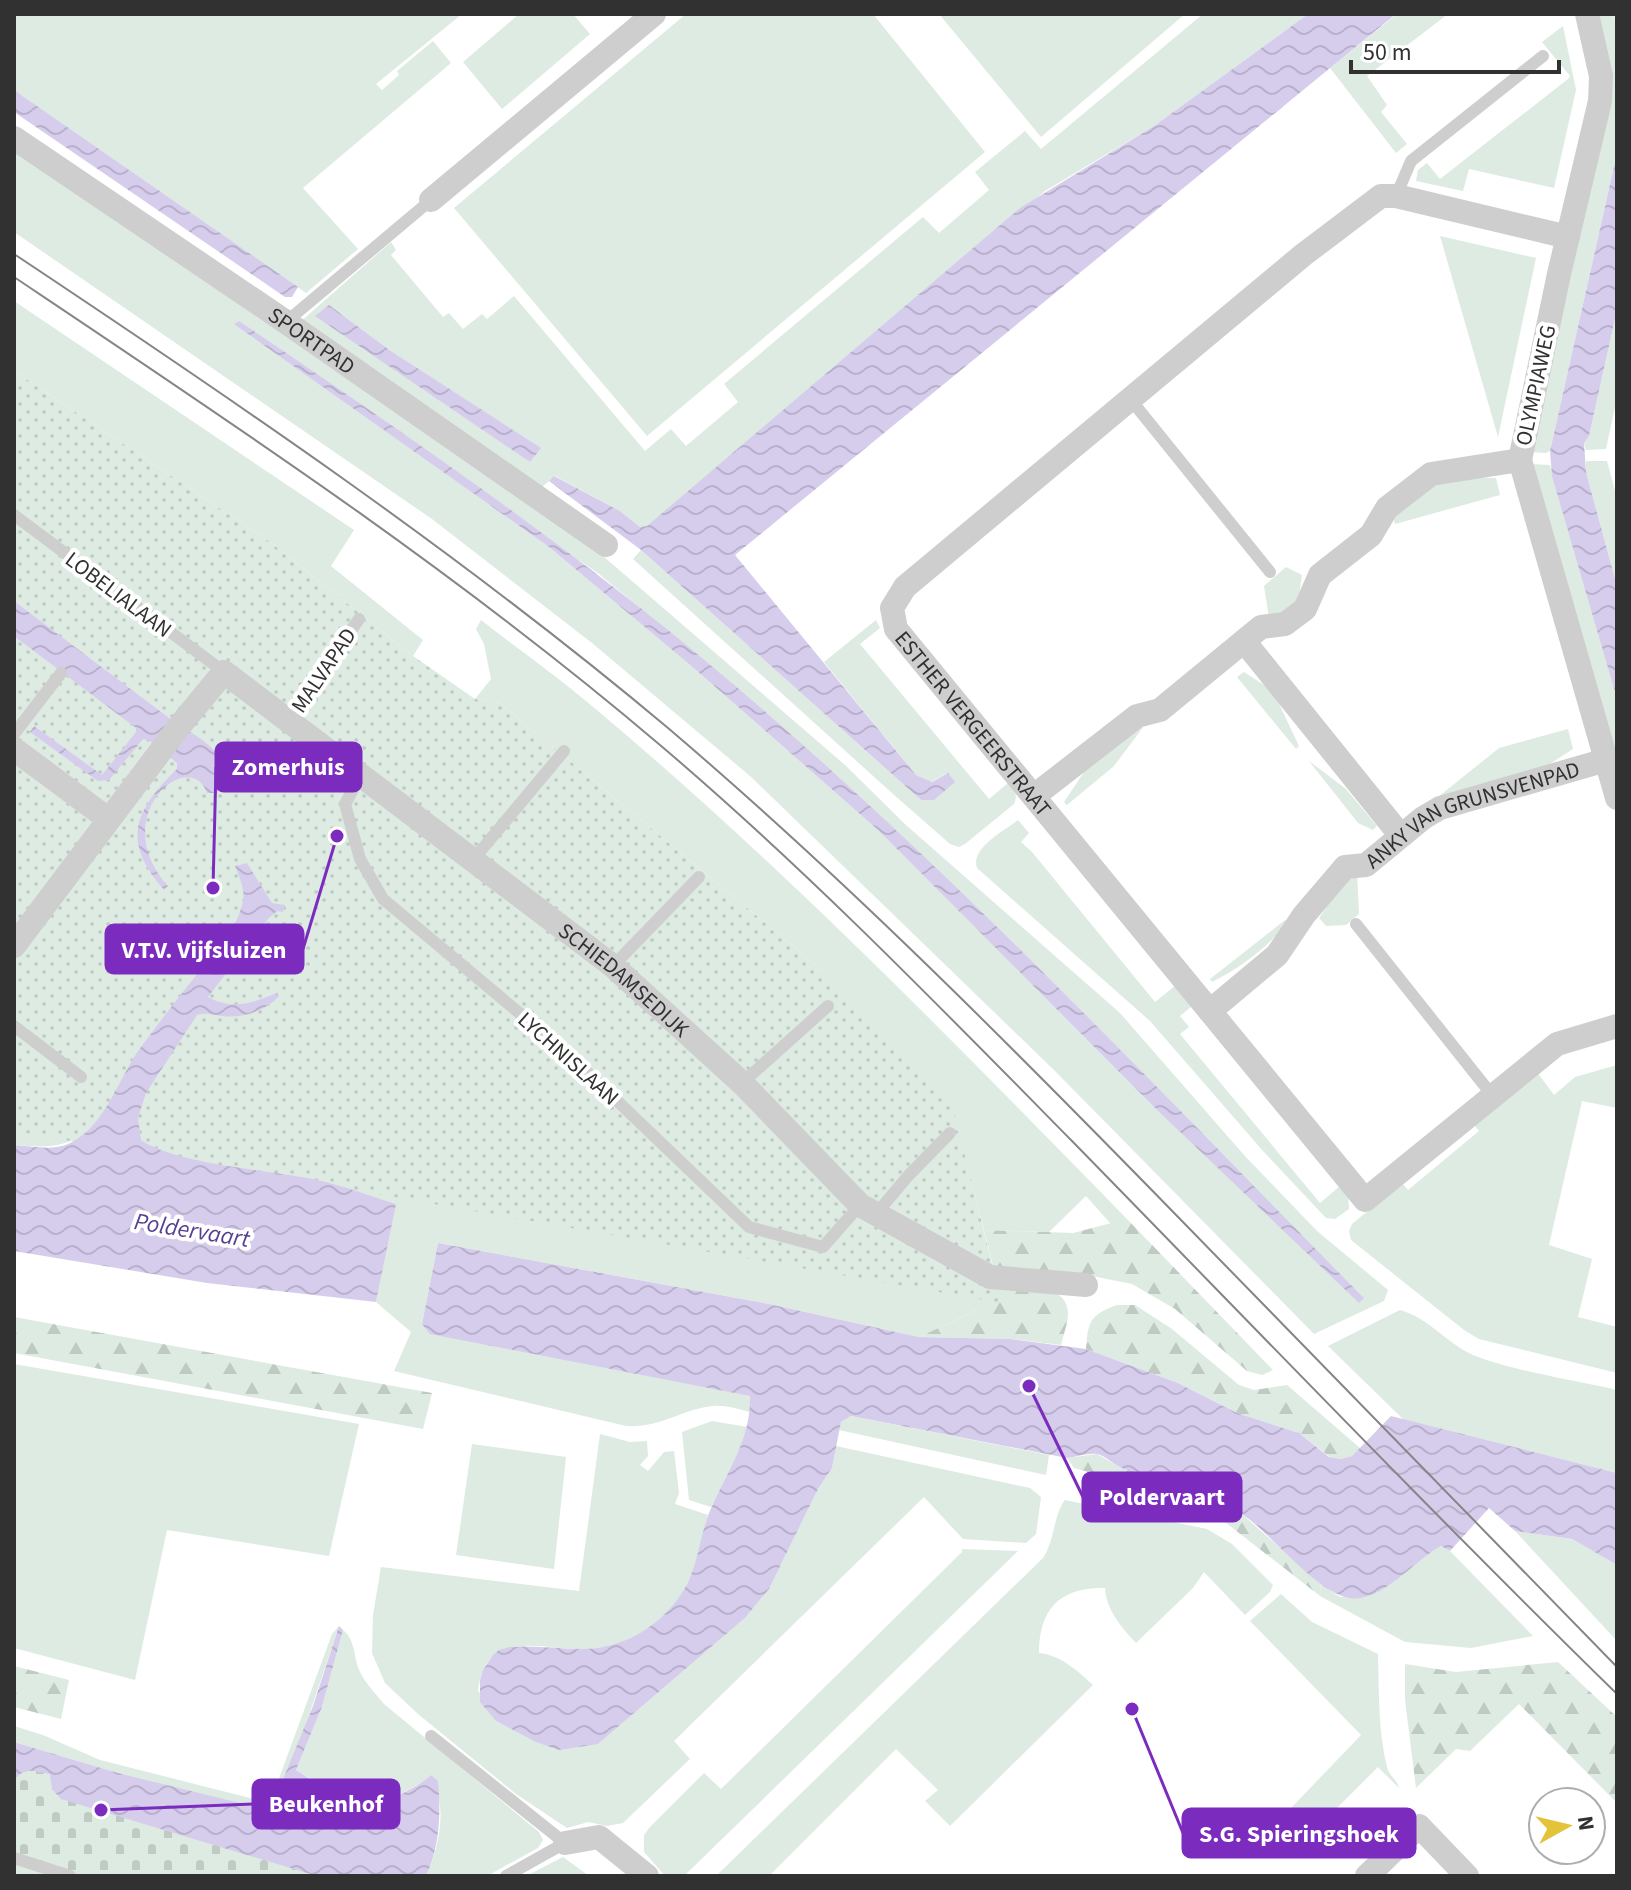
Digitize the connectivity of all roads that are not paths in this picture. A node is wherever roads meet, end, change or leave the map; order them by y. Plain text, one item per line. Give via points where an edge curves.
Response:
1 (654, 14) edge
2 (1587, 14) edge
3 (1543, 56) dead end
4 (14, 138) edge
5 (1396, 196) junction
6 (431, 200) joint
7 (1568, 237) junction
8 (286, 322) junction
9 (1131, 400) junction
10 (1520, 460) junction
11 (14, 515) edge
12 (606, 545) dead end
13 (1270, 572) dead end
14 (359, 619) dead end
15 (1244, 641) junction
16 (224, 672) junction
17 (61, 673) dead end
18 (288, 722) junction
19 (14, 734) edge
20 (14, 749) edge
21 (564, 751) dead end
22 (1606, 760) junction
23 (360, 777) junction
24 (1034, 796) junction
25 (1617, 798) edge
26 (108, 819) junction
27 (1401, 836) junction
28 (473, 860) junction
29 (699, 877) dead end
30 (1356, 924) dead end
31 (14, 946) edge
32 (613, 966) junction
33 (828, 1006) dead end
34 (1210, 1011) junction
35 (14, 1026) edge
36 (1617, 1026) edge
37 (81, 1077) dead end
38 (742, 1083) junction
39 (1492, 1095) junction
40 (950, 1133) dead end
41 (868, 1210) junction
42 (1086, 1285) dead end
43 (431, 1736) dead end
44 (565, 1843) junction
45 (14, 1858) edge
46 (70, 1876) edge
47 (506, 1876) edge
48 (647, 1876) edge
49 (1367, 1876) edge
50 (1467, 1876) edge

1 - 6 street
2 - 7 street, OLYMPIAWEG via 1601,76 1600,101
3 - 5 lane via 1411,161
4 - 8 street, SPORTPAD
5 - 7 street
5 - 9 street, ESTHER VERGEERSTRAAT via 1381,196 1303,255
6 - 8 lane
7 - 10 street, OLYMPIAWEG
8 - 12 street, SPORTPAD
9 - 13 lane
9 - 24 street, ESTHER VERGEERSTRAAT via 905,587 892,608 896,629
10 - 15 street via 1431,474 1387,508 1371,535 1320,575 1305,609 1285,624 1261,627
10 - 22 street, OLYMPIAWEG
11 - 16 lane, LOBELIALAAN
14 - 18 lane, MALVAPAD
15 - 24 street via 1160,710 1137,716
15 - 27 street
16 - 18 street, SCHIEDAMSEDIJK
16 - 26 street
17 - 19 lane
18 - 23 street, SCHIEDAMSEDIJK
20 - 26 street
21 - 28 lane
22 - 25 street, OLYMPIAWEG
22 - 27 street, ANKY VAN GRUNSVENPAD via 1440,808
23 - 28 street, SCHIEDAMSEDIJK
23 - 41 lane, LYCHNISLAAN via 345,804 360,859 383,899 566,1052 749,1227 823,1247
24 - 34 street, ESTHER VERGEERSTRAAT
26 - 31 street
27 - 34 street, ANKY VAN GRUNSVENPAD via 1366,865 1345,867 1277,955
28 - 32 street, SCHIEDAMSEDIJK
29 - 32 lane
30 - 39 lane
32 - 38 street, SCHIEDAMSEDIJK
33 - 38 lane
34 - 39 street, ESTHER VERGEERSTRAAT via 1365,1200
35 - 37 lane
36 - 39 street, ESTHER VERGEERSTRAAT via 1557,1044
38 - 41 street, SCHIEDAMSEDIJK
40 - 41 lane
41 - 42 street, SCHIEDAMSEDIJK via 990,1277
43 - 44 lane
44 - 47 lane
44 - 48 street via 599,1837
45 - 46 lane
49 - 50 street via 1419,1826

